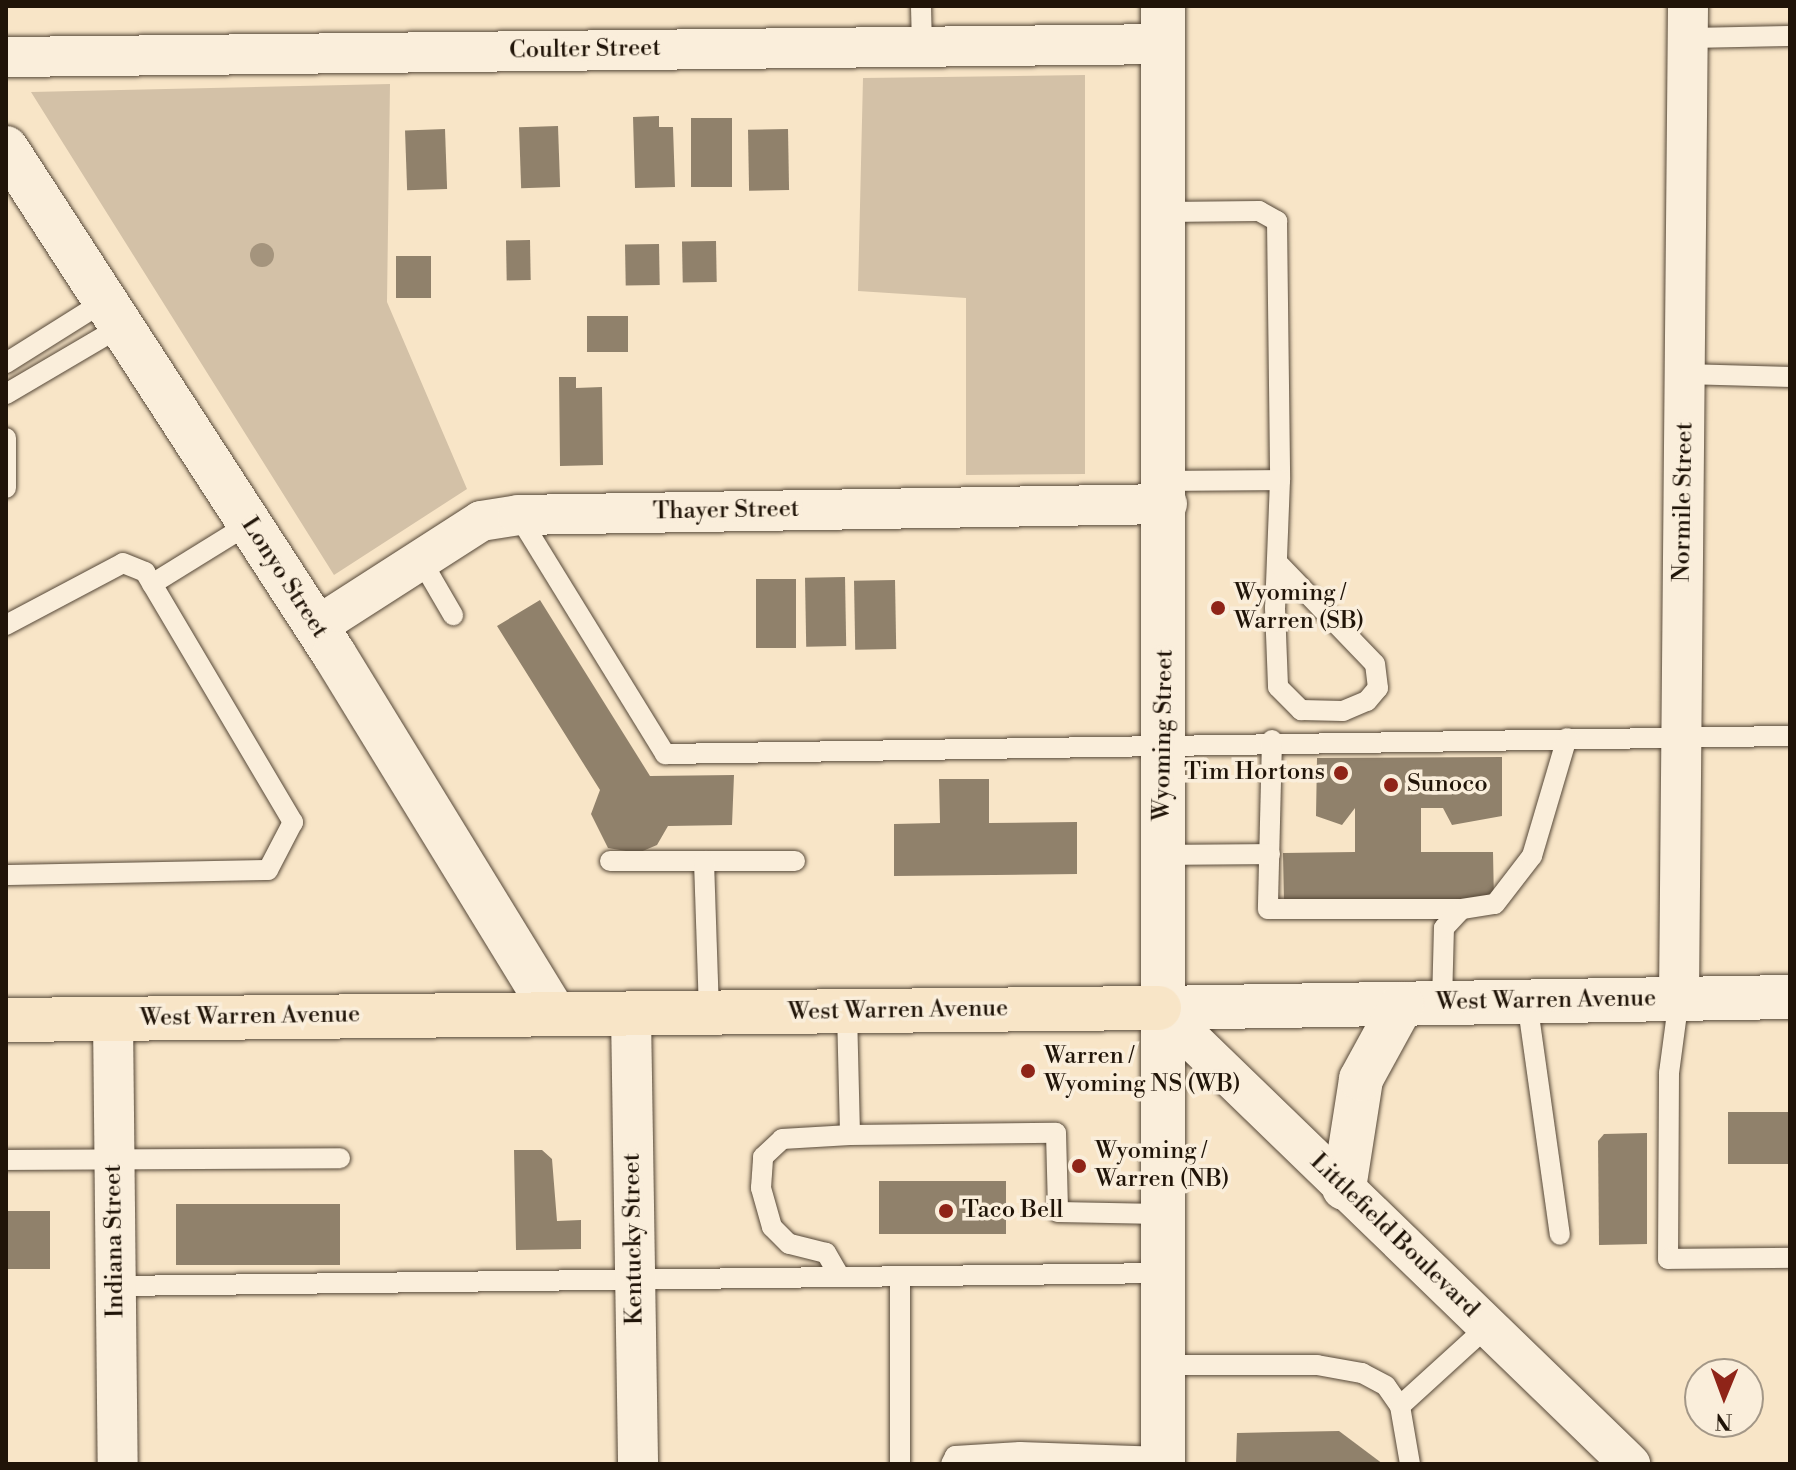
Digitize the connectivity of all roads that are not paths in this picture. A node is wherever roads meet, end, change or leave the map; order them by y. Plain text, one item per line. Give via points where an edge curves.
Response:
1 (921, 6) edge
2 (1688, 22) edge
3 (1163, 25) edge
4 (1790, 36) edge
5 (922, 47) junction
6 (6, 57) edge
7 (6, 148) edge
8 (1165, 212) junction
9 (114, 313) junction
10 (6, 363) edge
11 (1685, 374) junction
12 (1790, 377) edge
13 (6, 394) edge
14 (6, 438) edge
15 (1280, 480) junction
16 (6, 488) edge
17 (1167, 492) junction
18 (518, 515) junction
19 (249, 524) junction
20 (421, 560) junction
21 (1277, 562) junction
22 (152, 584) junction
23 (453, 615) dead end
24 (6, 625) edge
25 (316, 627) junction
26 (1790, 736) edge
27 (1682, 737) junction
28 (1567, 738) junction
29 (1272, 740) junction
30 (1164, 741) junction
31 (1270, 854) junction
32 (1162, 855) junction
33 (610, 861) dead end
34 (704, 861) junction
35 (795, 861) dead end
36 (6, 875) edge
37 (1462, 909) junction
38 (1790, 997) edge
39 (1679, 998) junction
40 (1527, 1001) junction
41 (1422, 1003) junction
42 (1159, 1008) junction
43 (847, 1011) junction
44 (554, 1013) junction
45 (631, 1014) junction
46 (709, 1014) junction
47 (113, 1019) junction
48 (6, 1020) edge
49 (850, 1135) junction
50 (340, 1158) dead end
51 (6, 1160) edge
52 (114, 1160) junction
53 (1344, 1188) junction
54 (1161, 1214) junction
55 (1560, 1235) dead end
56 (1790, 1258) edge
57 (1162, 1273) junction
58 (900, 1276) junction
59 (840, 1277) junction
60 (635, 1279) junction
61 (116, 1286) junction
62 (1488, 1326) junction
63 (1162, 1365) junction
64 (1400, 1406) junction
65 (1015, 1458) edge
66 (1051, 1458) edge
67 (953, 1460) edge
68 (1163, 1460) edge
69 (118, 1464) edge
70 (638, 1464) edge
71 (900, 1464) edge
72 (1410, 1464) edge
73 (1630, 1464) edge

1 - 5 lane
2 - 4 lane
2 - 11 street, Normile Street
3 - 5 street, Coulter Street
3 - 8 street, Wyoming Street
5 - 6 street, Coulter Street
7 - 9 street, Lonyo Street
8 - 15 lane via 1259,211 1277,221
8 - 17 street, Wyoming Street
9 - 10 lane
9 - 13 lane
9 - 19 street, Lonyo Street
11 - 12 lane
11 - 27 street, Normile Street
14 - 16 lane
15 - 17 lane
15 - 21 lane
17 - 18 street, Thayer Street
17 - 30 street, Wyoming Street
18 - 20 street, Thayer Street via 481,521
18 - 30 lane via 665,754
19 - 22 lane
19 - 25 street, Lonyo Street
20 - 23 lane
20 - 25 street, Thayer Street
21 - 21 lane via 1375,664 1378,688 1367,701 1343,711 1301,710 1278,687
22 - 24 lane via 145,572 123,563
22 - 36 lane via 293,822 268,870
25 - 44 street, Lonyo Street
26 - 27 lane
27 - 28 lane
27 - 39 street, Normile Street
28 - 29 lane
28 - 37 lane via 1532,856 1495,904
29 - 30 lane
29 - 31 lane
30 - 32 street, Wyoming Street
31 - 32 lane
31 - 37 lane via 1268,909
32 - 42 street, Wyoming Street
33 - 34 lane
34 - 35 lane
34 - 46 lane
37 - 41 lane via 1444,928
38 - 39 street, West Warren Avenue
39 - 40 street, West Warren Avenue
39 - 56 lane via 1669,1073 1668,1259
40 - 41 street, West Warren Avenue
40 - 55 lane
41 - 42 street, West Warren Avenue
41 - 53 street via 1361,1079
42 - 43 main road, West Warren Avenue
42 - 53 street, Littlefield Boulevard
42 - 54 street, Wyoming Street
43 - 46 main road, West Warren Avenue
43 - 49 lane
44 - 45 main road, West Warren Avenue
44 - 47 main road, West Warren Avenue
45 - 46 main road, West Warren Avenue
45 - 60 street, Kentucky Street
47 - 48 main road, West Warren Avenue
47 - 52 street, Indiana Street
49 - 54 lane via 1056,1133 1058,1212
49 - 59 lane via 782,1139 763,1157 761,1188 772,1227 789,1244 826,1253
50 - 52 lane
51 - 52 lane
52 - 61 street, Indiana Street
53 - 62 street, Littlefield Boulevard
54 - 57 street, Wyoming Street
57 - 58 lane
57 - 63 street, Wyoming Street
58 - 59 lane
58 - 71 lane
59 - 60 lane
60 - 61 lane
60 - 70 street, Kentucky Street
61 - 69 street, Indiana Street
62 - 64 lane
62 - 73 street, Littlefield Boulevard
63 - 64 lane via 1327,1366 1374,1380
63 - 68 street, Wyoming Street
64 - 72 lane
65 - 66 lane
65 - 67 lane
66 - 68 lane

